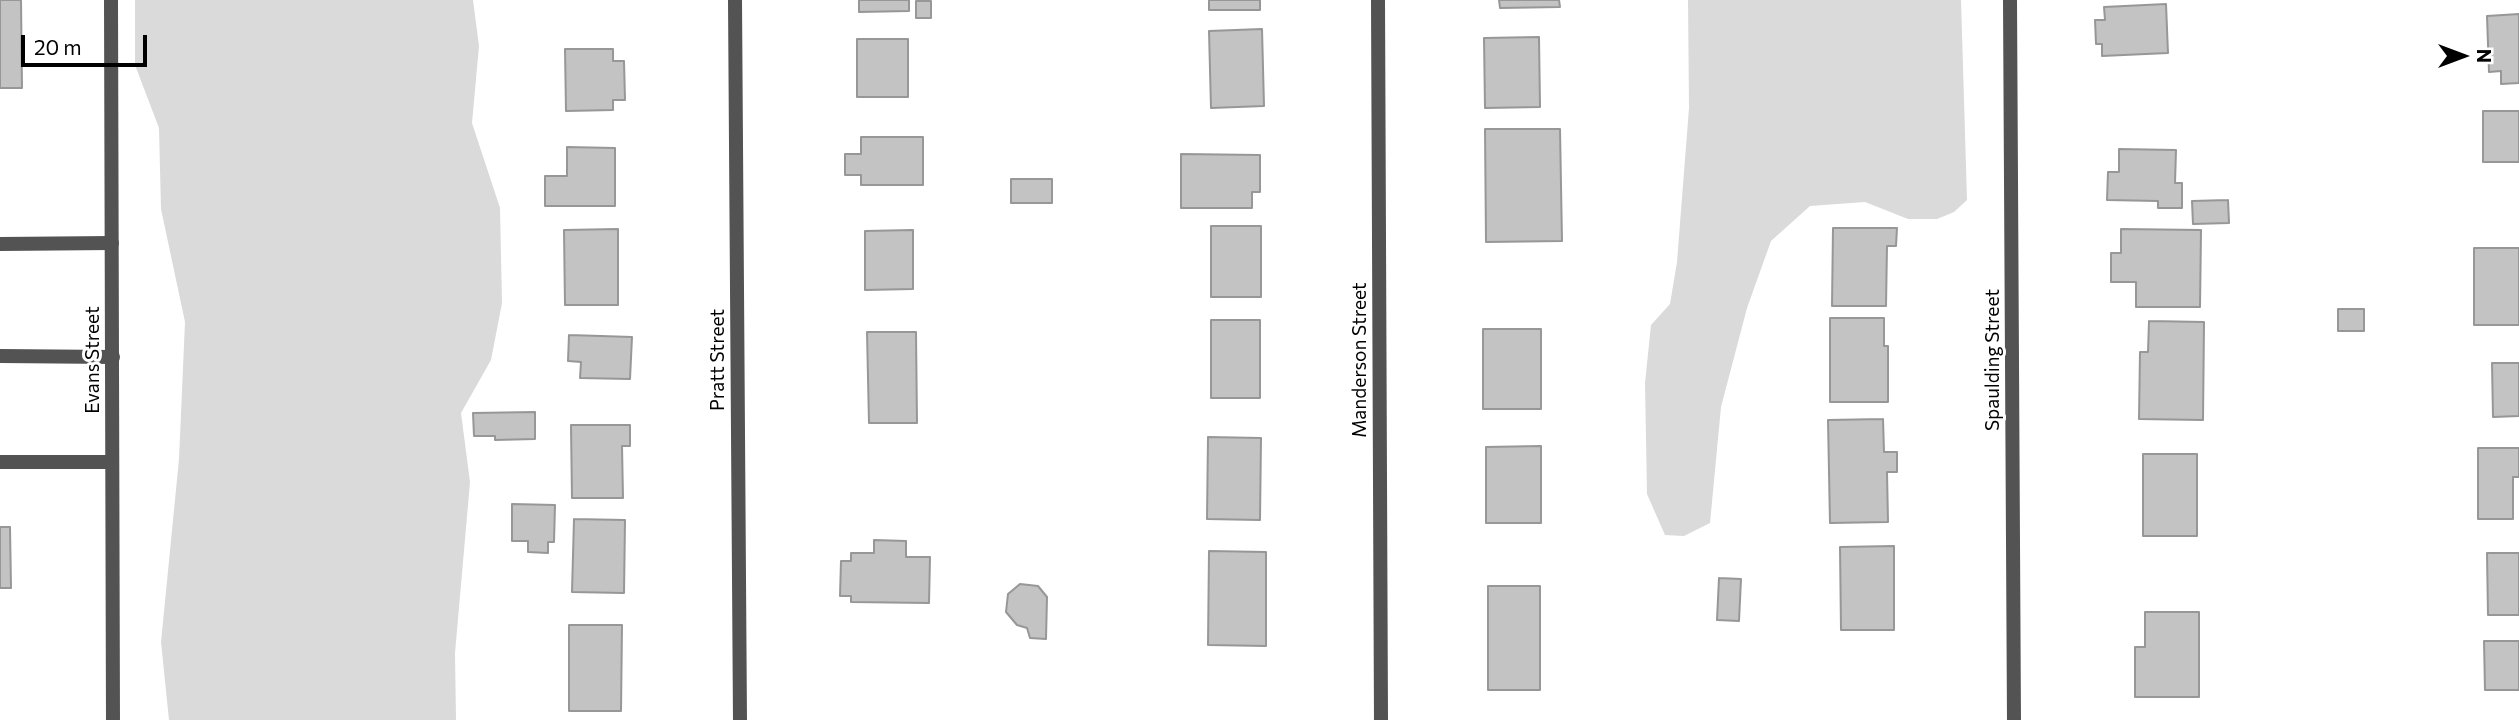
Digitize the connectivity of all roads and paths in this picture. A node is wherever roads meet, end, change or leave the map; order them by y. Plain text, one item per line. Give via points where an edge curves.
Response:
1 (111, 0) edge
2 (735, 0) edge
3 (1378, 0) edge
4 (2010, 0) edge
5 (112, 243) junction
6 (0, 244) edge
7 (0, 356) edge
8 (113, 357) junction
9 (0, 462) edge
10 (113, 462) junction
11 (113, 720) edge
12 (740, 720) edge
13 (1381, 720) edge
14 (2014, 720) edge

1 - 5 street, Evans Street
2 - 12 street, Pratt Street
3 - 13 street, Manderson Street
4 - 14 street, Spaulding Street
5 - 6 street
5 - 8 street, Evans Street
7 - 8 street
8 - 10 street, Evans Street
9 - 10 street
10 - 11 street, Evans Street

